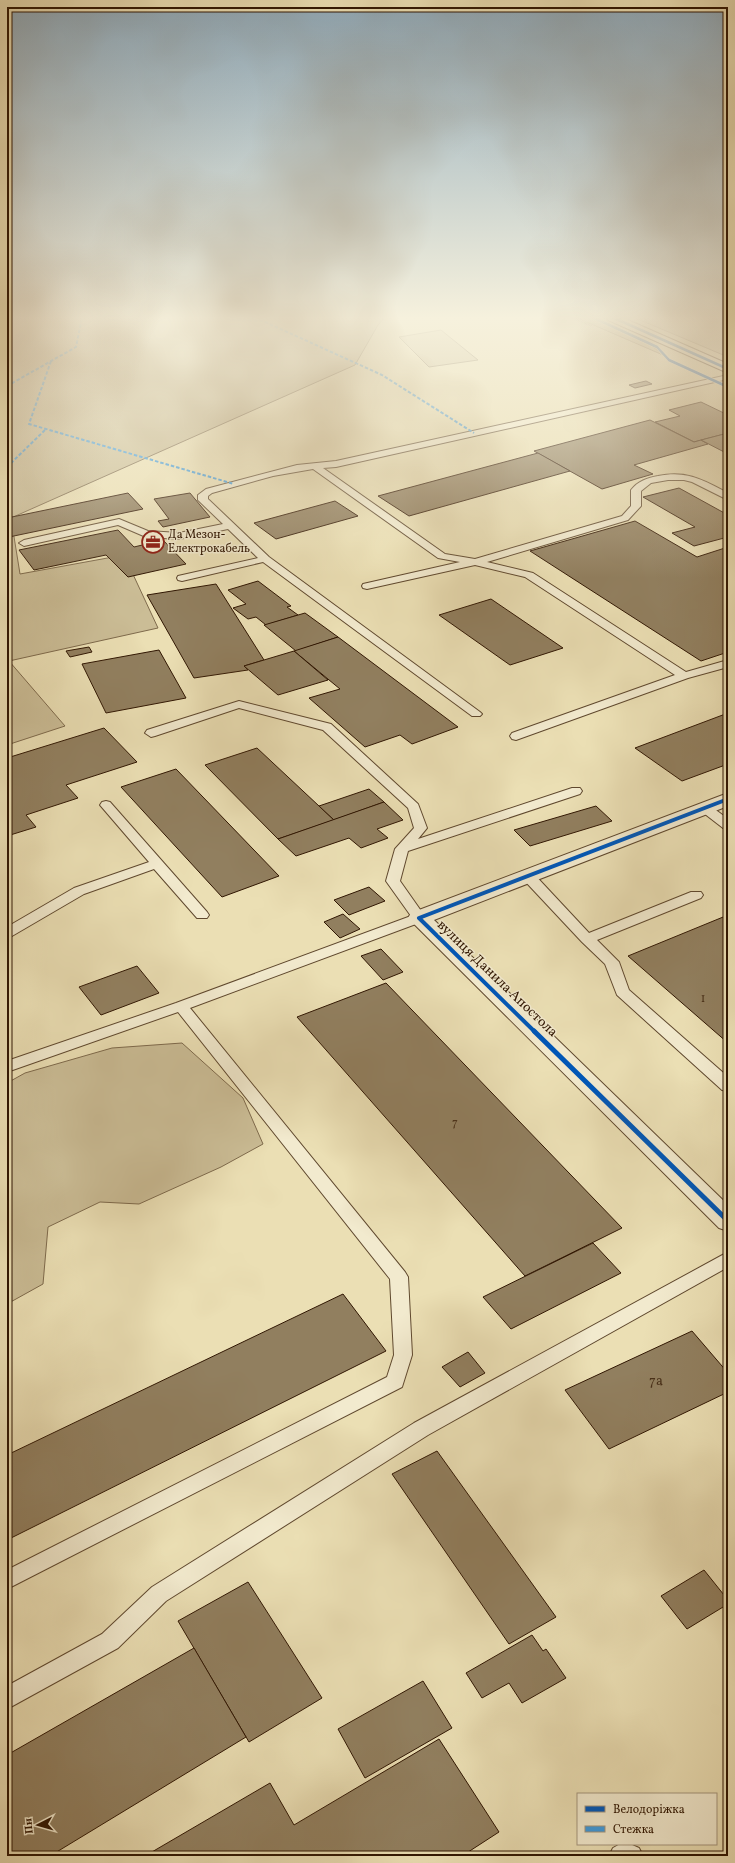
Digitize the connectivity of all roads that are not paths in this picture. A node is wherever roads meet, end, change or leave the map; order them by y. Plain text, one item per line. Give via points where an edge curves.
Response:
1 (607, 404) edge
2 (316, 467) junction
3 (728, 497) edge
4 (230, 526) junction
5 (24, 543) dead end
6 (265, 559) junction
7 (475, 562) junction
8 (182, 578) dead end
9 (367, 586) dead end
10 (728, 663) edge
11 (684, 676) junction
12 (476, 714) dead end
13 (151, 733) dead end
14 (516, 736) dead end
15 (576, 791) dead end
16 (728, 799) edge
17 (106, 804) dead end
18 (705, 808) junction
19 (728, 825) edge
20 (402, 849) junction
21 (158, 864) junction
22 (527, 875) junction
23 (696, 895) dead end
24 (202, 915) dead end
25 (419, 918) junction
26 (7, 933) edge
27 (587, 939) junction
28 (181, 1006) junction
29 (7, 1066) edge
30 (728, 1086) edge
31 (728, 1221) edge
32 (728, 1259) edge
33 (7, 1580) edge
34 (7, 1698) edge
35 (621, 1856) edge
36 (631, 1856) edge

1 - 2 lane
2 - 4 lane via 271,474 209,491 203,495 203,500
2 - 7 lane via 442,556
3 - 7 lane via 684,477 648,481 636,490 638,506 625,518
4 - 5 lane via 179,536 146,534 119,522
4 - 6 lane
6 - 8 lane
6 - 12 lane
7 - 9 lane
7 - 11 lane via 530,575
10 - 11 lane
11 - 14 lane
13 - 20 lane via 239,704 327,727 414,807 421,828
15 - 20 lane
16 - 18 street, вулиця Данила Апостола
17 - 21 lane
18 - 19 lane
18 - 22 street, вулиця Данила Апостола
20 - 25 lane via 393,881
21 - 24 lane
21 - 26 lane via 79,891
22 - 25 street, вулиця Данила Апостола
22 - 27 lane
23 - 27 lane
25 - 28 lane
25 - 31 street, вулиця Данила Апостола
27 - 30 lane via 612,962 622,992
28 - 29 lane
28 - 33 lane via 399,1278 403,1354 395,1382
32 - 34 lane via 421,1429 159,1594 110,1641
35 - 36 lane

